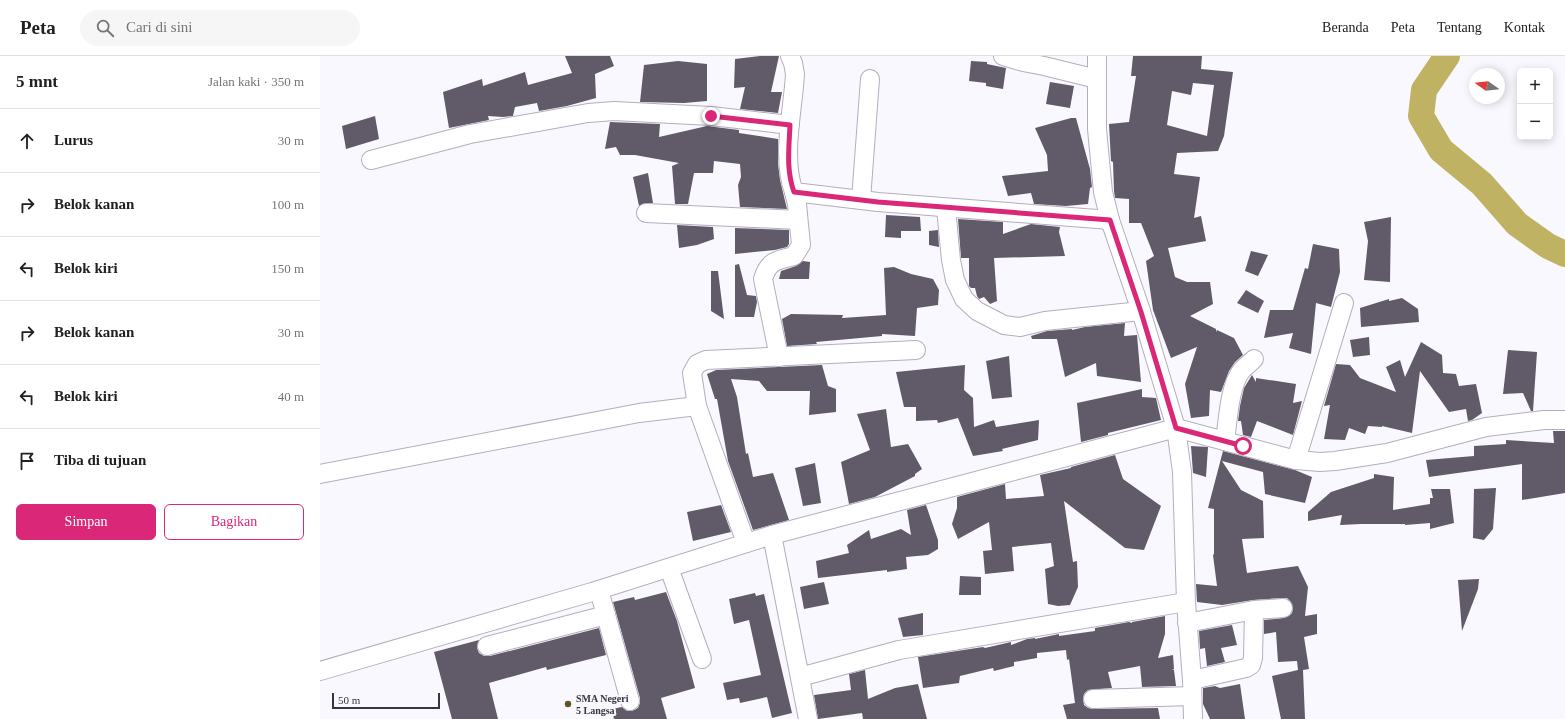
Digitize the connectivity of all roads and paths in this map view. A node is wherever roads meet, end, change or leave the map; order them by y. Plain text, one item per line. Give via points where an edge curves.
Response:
1 (790, 56) edge
2 (1003, 56) edge
3 (1098, 56) edge
4 (870, 79) dead end
5 (1097, 80) junction
6 (790, 125) junction
7 (371, 160) dead end
8 (794, 192) junction
9 (861, 200) junction
10 (946, 208) junction
11 (646, 214) dead end
12 (798, 220) junction
13 (1110, 220) junction
14 (1344, 303) dead end
15 (1141, 312) junction
16 (916, 350) dead end
17 (779, 357) junction
18 (1254, 359) dead end
19 (697, 406) junction
20 (1565, 420) edge
21 (1176, 428) junction
22 (1225, 441) junction
23 (1296, 460) junction
24 (320, 474) edge
25 (772, 535) junction
26 (746, 543) junction
27 (669, 568) junction
28 (600, 590) junction
29 (1186, 602) junction
30 (1283, 608) dead end
31 (1254, 610) junction
32 (606, 615) junction
33 (1187, 623) junction
34 (488, 646) dead end
35 (702, 659) dead end
36 (320, 671) edge
37 (800, 677) junction
38 (1192, 688) junction
39 (1093, 699) dead end
40 (630, 701) dead end
41 (808, 719) edge
42 (1193, 719) edge

1 - 6 street via 795,74
2 - 5 street
3 - 5 street
4 - 9 street
5 - 13 street via 1099,157 1103,192
6 - 7 street via 711,116 614,111 588,113 470,134
6 - 8 street via 789,170
8 - 9 street
8 - 12 street
9 - 10 street
10 - 13 street
10 - 15 street via 955,280 964,298 977,311 1004,325 1020,327 1045,321
11 - 12 street
12 - 17 street via 801,245 798,251 794,256 771,263 765,270 763,279
13 - 15 street
14 - 23 street
15 - 21 street
16 - 17 street
17 - 19 street via 706,360 697,364 692,373
18 - 22 street via 1242,370 1236,381
19 - 24 street via 639,413
19 - 26 street
20 - 23 street via 1486,427 1387,453 1342,460
21 - 22 street
21 - 25 street
21 - 29 street via 1182,472
22 - 23 street
25 - 26 street
25 - 37 street
26 - 27 street
27 - 28 street
27 - 35 street
28 - 32 street
28 - 36 street
29 - 33 street
29 - 37 street via 899,650
30 - 31 street
31 - 33 street
31 - 38 street via 1251,665
32 - 34 street
32 - 40 street
33 - 38 street
37 - 41 street
38 - 39 street
38 - 42 street

